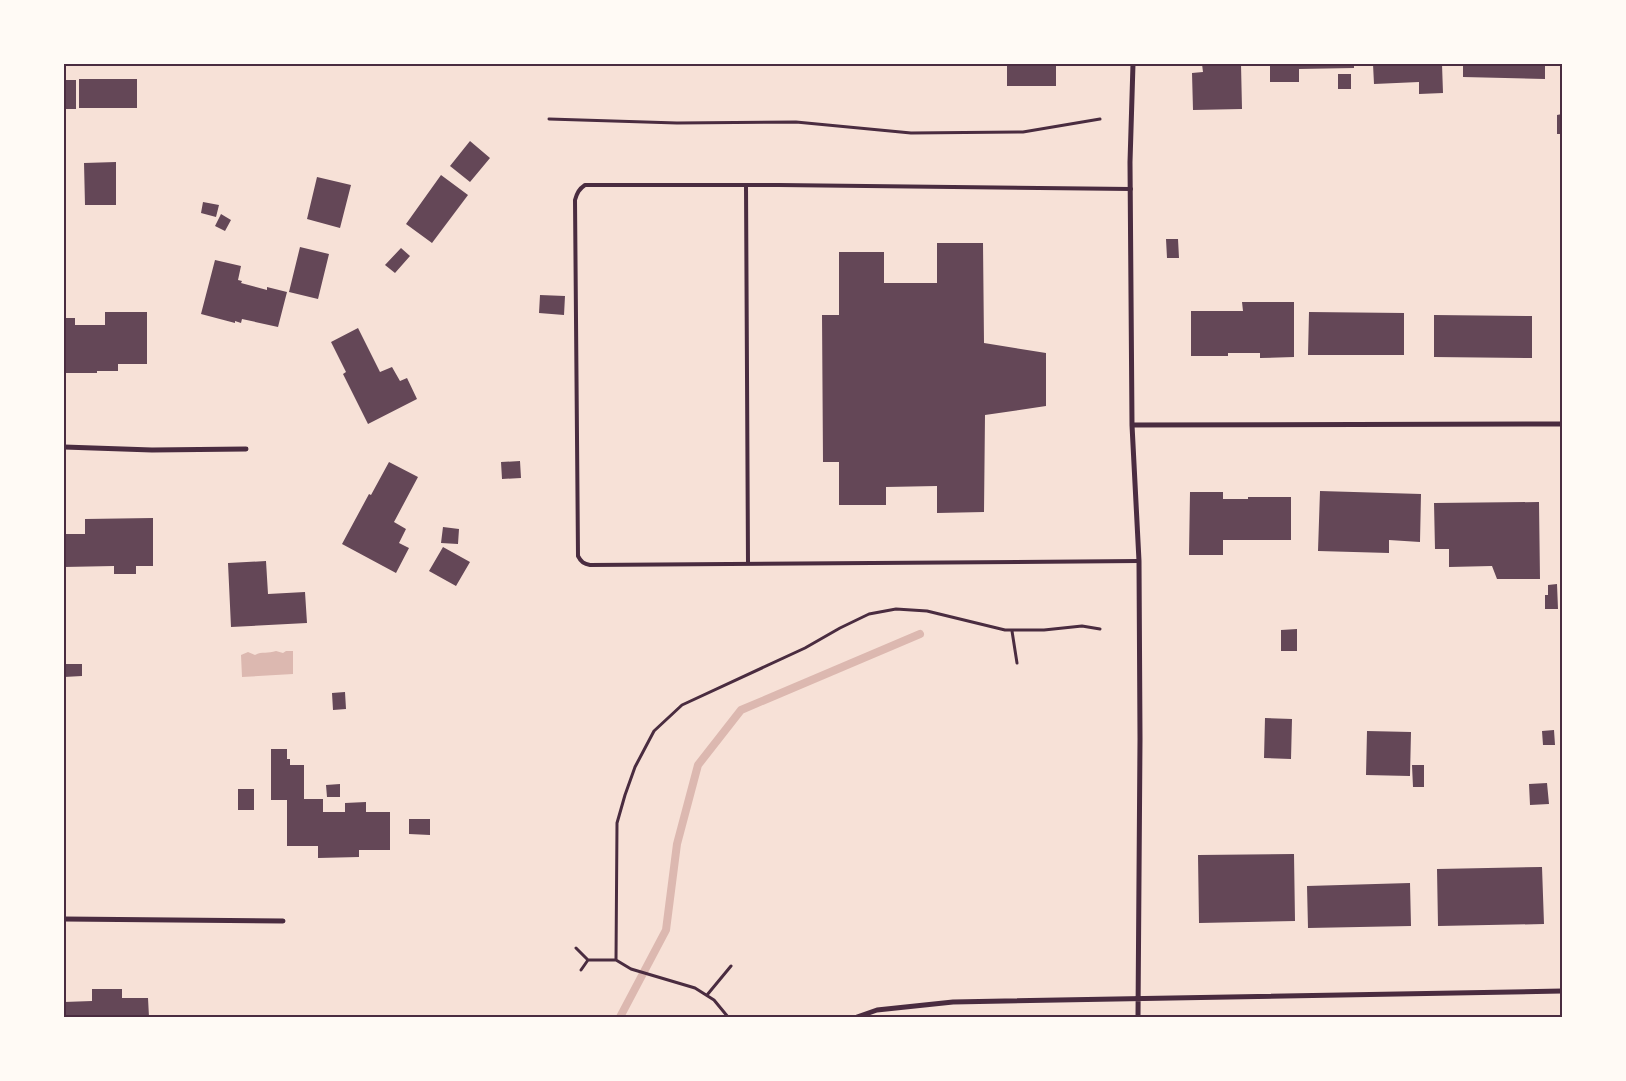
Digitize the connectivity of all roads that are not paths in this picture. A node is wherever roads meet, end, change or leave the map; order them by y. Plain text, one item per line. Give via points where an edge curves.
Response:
1 (1133, 64) edge
2 (746, 185) junction
3 (1131, 189) junction
4 (1562, 424) edge
5 (1132, 425) junction
6 (64, 447) edge
7 (246, 449) dead end
8 (1139, 561) junction
9 (748, 563) junction
10 (64, 919) edge
11 (283, 921) dead end
12 (1562, 991) edge
13 (1137, 999) junction
14 (857, 1017) edge
15 (1138, 1017) edge

1 - 3 street
2 - 3 lane
2 - 9 lane
2 - 9 lane via 585,185 576,194 575,220 580,560 590,565
3 - 5 street
4 - 5 street
5 - 8 street
6 - 7 street
8 - 9 lane
8 - 13 street
10 - 11 street
12 - 13 street
13 - 14 street via 953,1002 877,1010
13 - 15 street

